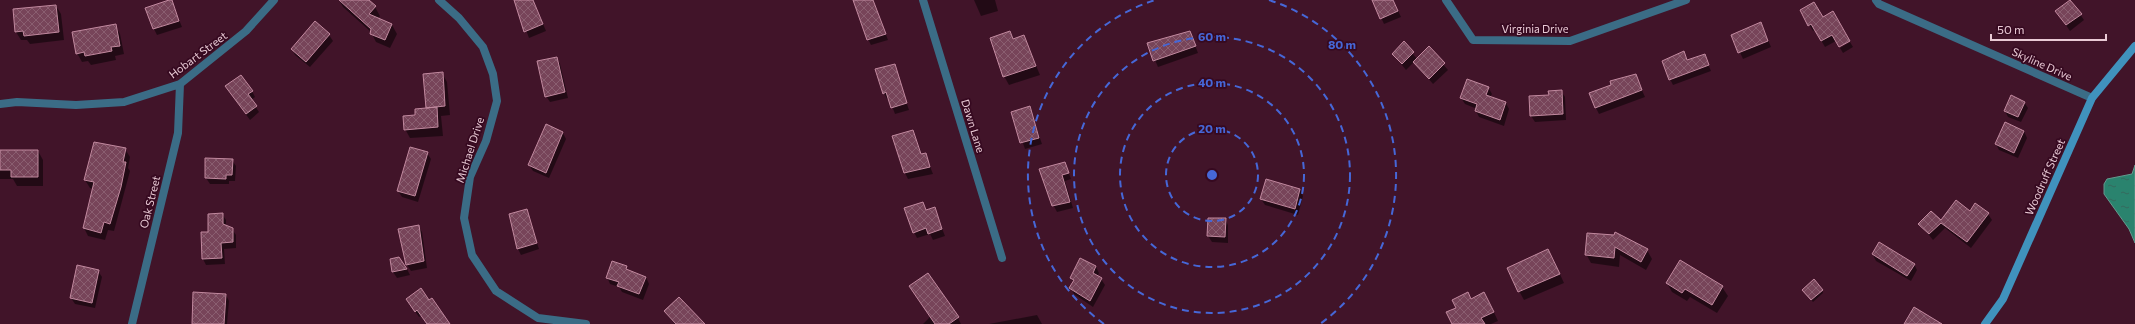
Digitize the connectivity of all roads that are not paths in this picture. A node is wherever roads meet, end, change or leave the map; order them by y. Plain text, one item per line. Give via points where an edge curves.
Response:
1 (274, 0) edge
2 (439, 0) edge
3 (923, 0) edge
4 (1446, 0) edge
5 (1686, 0) edge
6 (1876, 0) edge
7 (2135, 46) edge
8 (180, 84) junction
9 (2092, 98) junction
10 (0, 104) edge
11 (1002, 258) dead end
12 (132, 324) edge
13 (586, 324) edge
14 (1985, 324) edge

1 - 8 street, Hobart Street via 246,31
2 - 13 street, Michael Drive via 459,18 482,47 493,74 496,101 486,141 470,178 464,218 472,255 496,290 538,318
3 - 11 street, Dawn Lane
4 - 5 street, Virginia Drive via 1473,40 1570,41
6 - 9 street, Skyline Drive via 1879,4
7 - 9 street, Woodruff Street
8 - 10 street, Hobart Street via 124,102 76,105 17,102
8 - 12 street, Oak Street via 178,133
9 - 14 street, Woodruff Street via 2003,299

